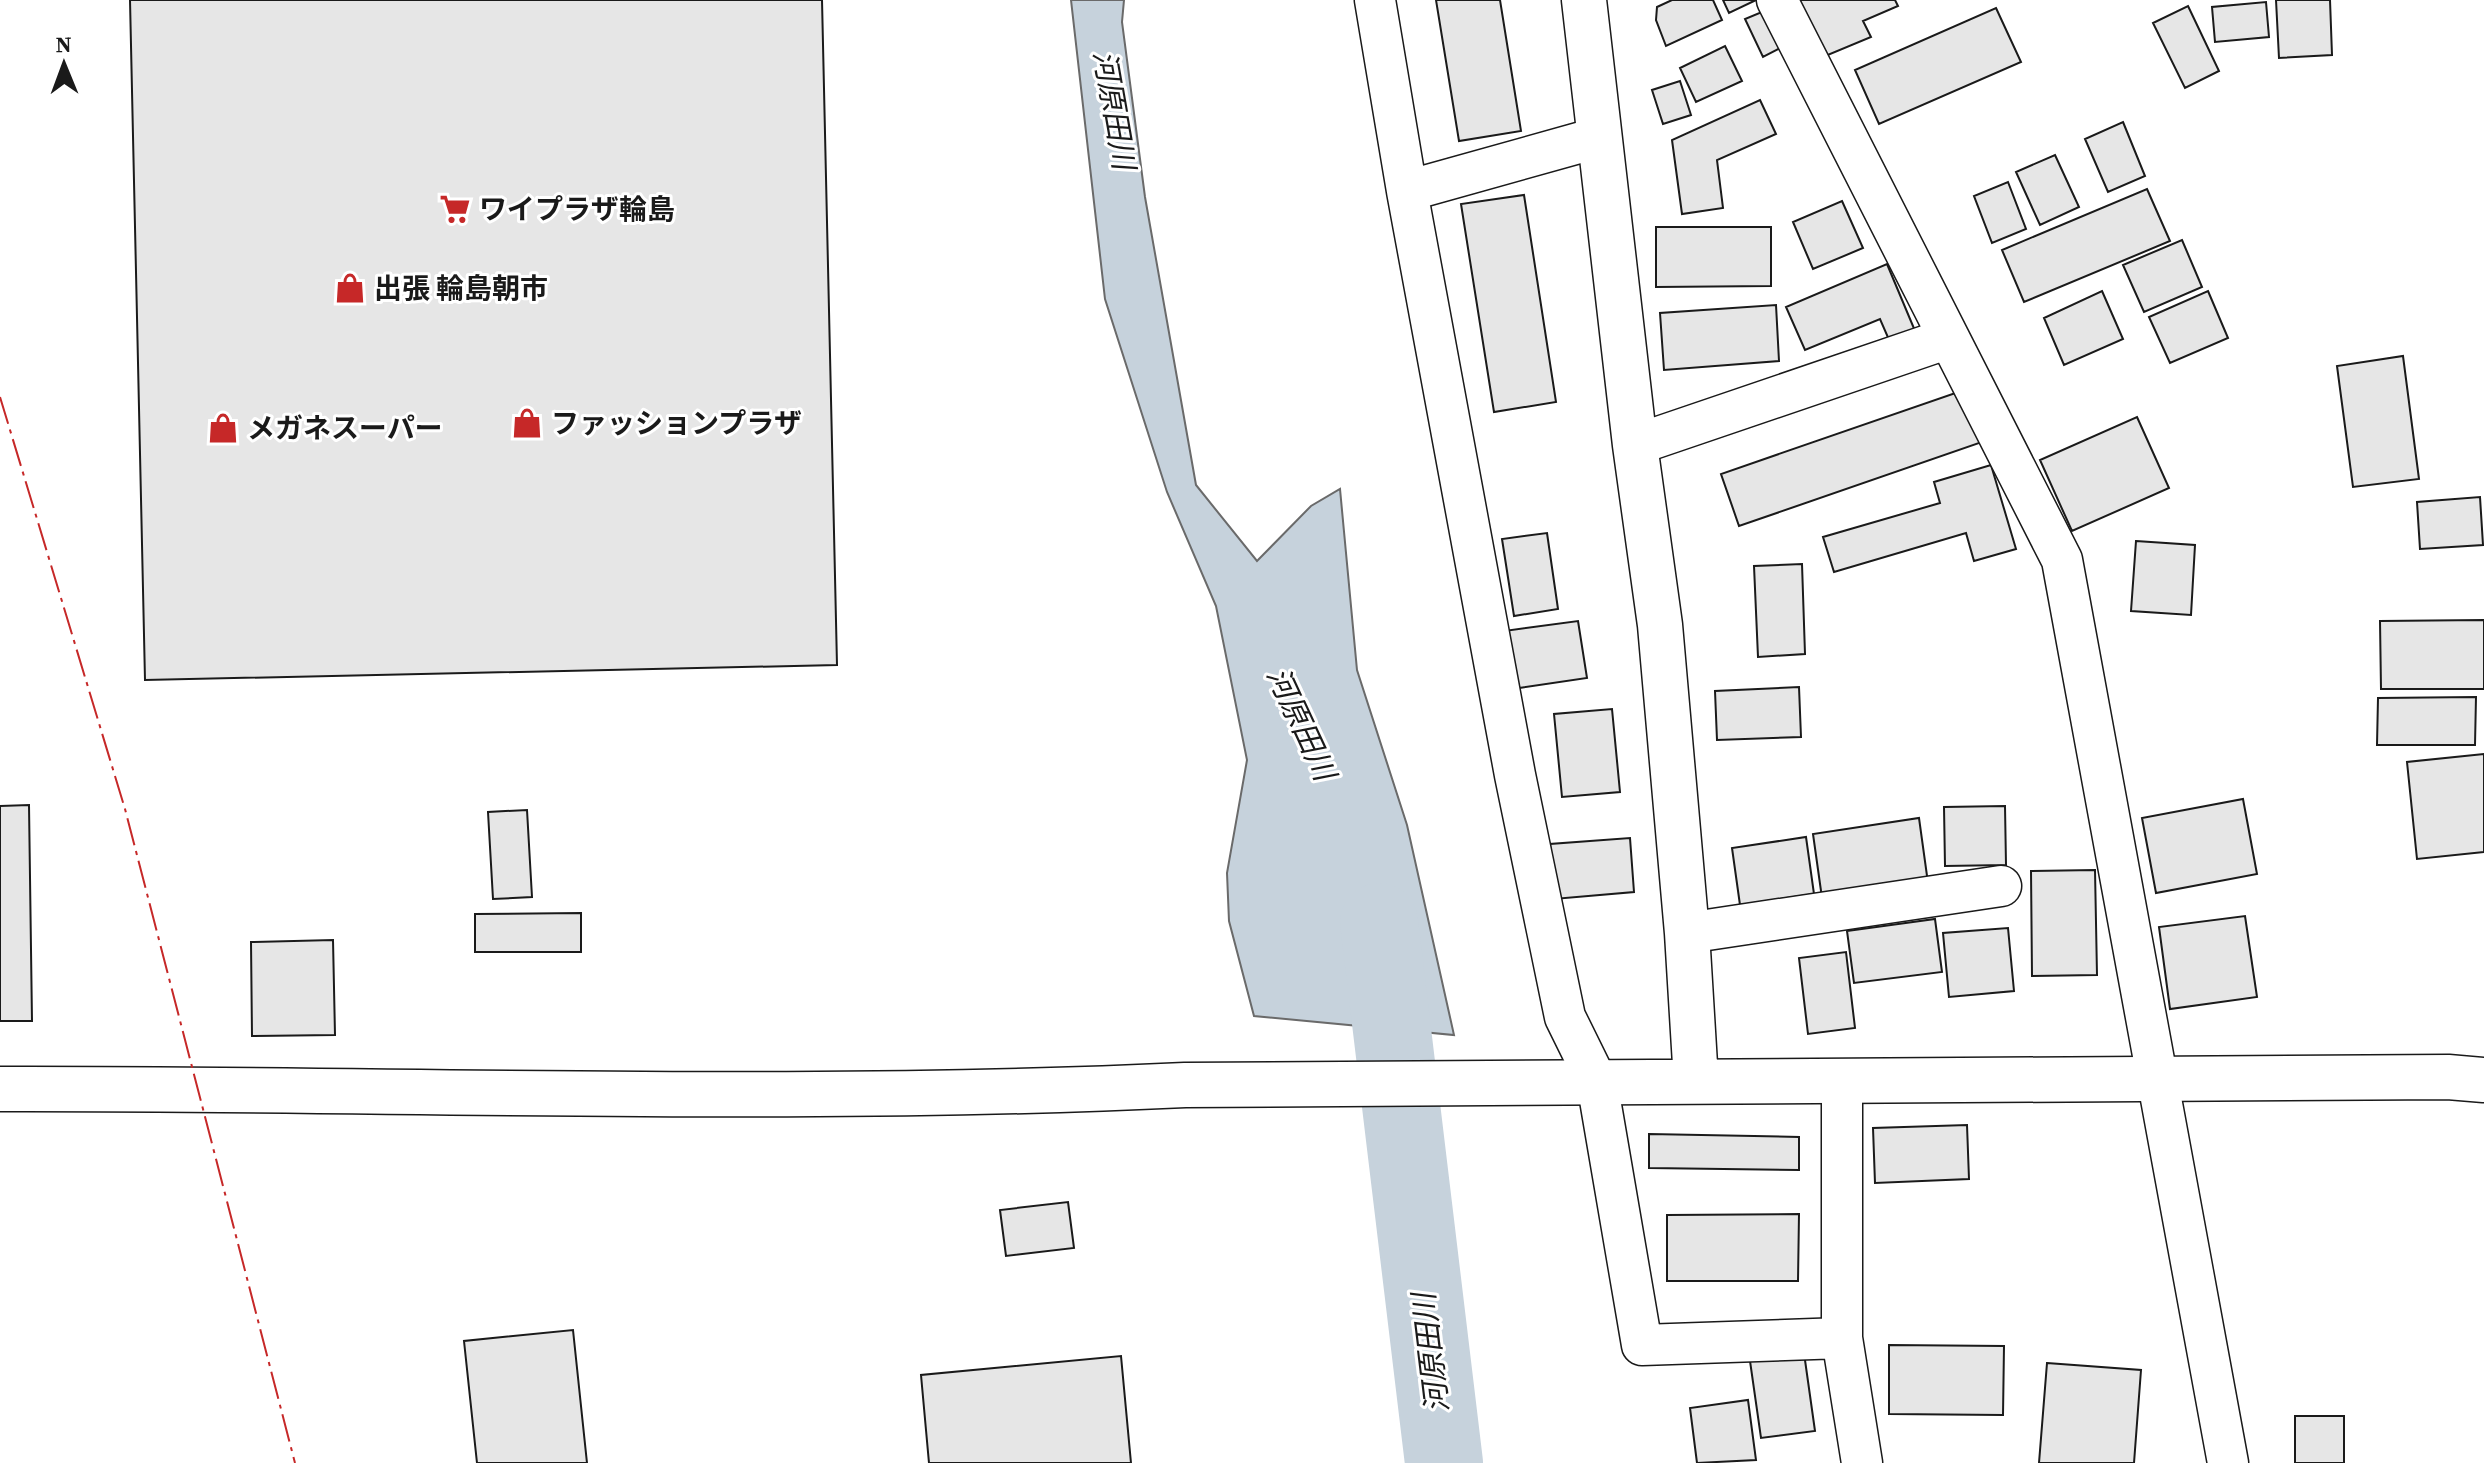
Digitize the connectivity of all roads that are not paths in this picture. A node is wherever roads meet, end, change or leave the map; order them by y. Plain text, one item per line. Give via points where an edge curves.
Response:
1 (1375, 0) edge
2 (1584, 0) edge
3 (1777, 0) edge
4 (1600, 137) junction
5 (1407, 191) junction
6 (1949, 338) junction
7 (1635, 445) junction
8 (2001, 886) dead end
9 (1687, 933) junction
10 (2158, 1079) junction
11 (2484, 1080) edge
12 (1696, 1081) junction
13 (1842, 1081) junction
14 (1597, 1082) junction
15 (0, 1089) edge
16 (1842, 1338) junction
17 (1862, 1463) edge
18 (2228, 1463) edge

1 - 5 street
2 - 4 street
3 - 6 street
4 - 5 street
4 - 7 street
5 - 14 street via 1565,1017
6 - 7 street
6 - 10 street via 2062,560
7 - 9 street via 1660,625
8 - 9 street
9 - 12 street
10 - 11 street
10 - 13 street
10 - 18 street
12 - 13 street
12 - 14 street
13 - 16 street
14 - 15 street via 1022,1093
14 - 16 street via 1642,1345
16 - 17 street

